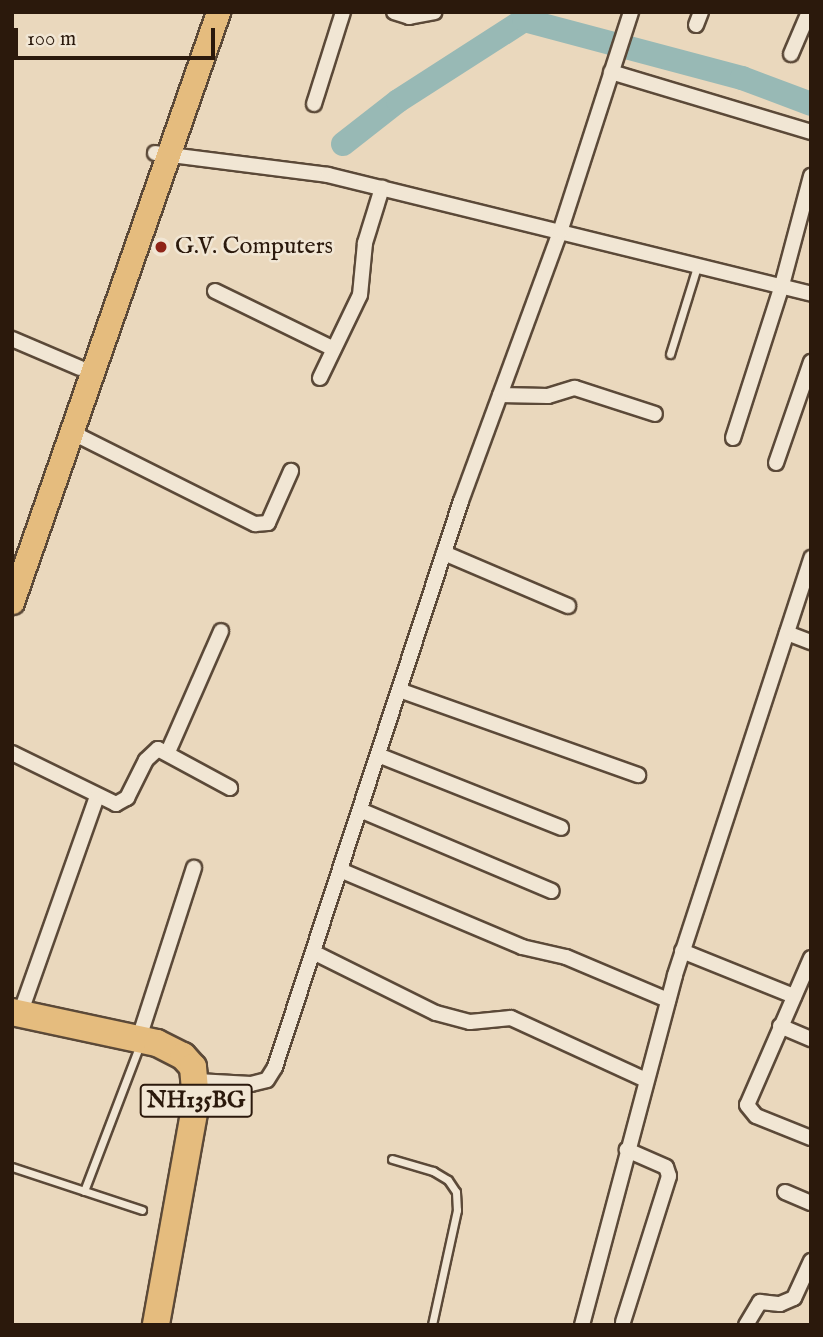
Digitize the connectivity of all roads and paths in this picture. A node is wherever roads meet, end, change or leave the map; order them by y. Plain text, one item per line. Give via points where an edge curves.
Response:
1 (206, 12) edge
2 (218, 12) edge
3 (343, 12) edge
4 (394, 12) edge
5 (435, 12) edge
6 (809, 12) edge
7 (628, 19) edge
8 (791, 54) dead end
9 (613, 67) junction
10 (190, 73) junction
11 (314, 104) dead end
12 (811, 132) edge
13 (160, 153) junction
14 (811, 176) edge
15 (382, 188) junction
16 (560, 232) junction
17 (696, 267) junction
18 (782, 285) junction
19 (215, 291) dead end
20 (811, 295) edge
21 (12, 339) edge
22 (334, 349) junction
23 (670, 354) dead end
24 (811, 362) edge
25 (80, 368) junction
26 (320, 378) dead end
27 (500, 395) junction
28 (655, 414) dead end
29 (71, 432) junction
30 (733, 438) dead end
31 (775, 463) dead end
32 (291, 471) dead end
33 (444, 553) junction
34 (12, 557) edge
35 (811, 558) edge
36 (806, 586) edge
37 (12, 602) edge
38 (568, 606) dead end
39 (221, 632) dead end
40 (787, 633) junction
41 (811, 642) edge
42 (399, 690) junction
43 (168, 752) junction
44 (12, 754) edge
45 (378, 755) junction
46 (638, 775) dead end
47 (230, 788) dead end
48 (97, 796) junction
49 (360, 810) junction
50 (561, 828) dead end
51 (194, 868) dead end
52 (340, 870) junction
53 (552, 891) dead end
54 (682, 951) junction
55 (313, 952) junction
56 (810, 962) edge
57 (794, 996) junction
58 (668, 1000) junction
59 (15, 1017) edge
60 (780, 1026) junction
61 (811, 1039) edge
62 (138, 1045) junction
63 (197, 1080) junction
64 (646, 1080) junction
65 (811, 1138) edge
66 (627, 1150) junction
67 (392, 1159) dead end
68 (12, 1167) edge
69 (84, 1191) junction
70 (785, 1192) dead end
71 (811, 1203) edge
72 (142, 1210) dead end
73 (811, 1261) edge
74 (623, 1322) dead end
75 (143, 1325) edge
76 (156, 1325) edge
77 (432, 1325) edge
78 (582, 1325) edge
79 (746, 1325) edge

1 - 10 main road
2 - 10 main road
3 - 11 street
4 - 5 street via 409,17
6 - 8 street
7 - 9 street
9 - 12 street
9 - 16 street
10 - 13 main road
13 - 15 street via 328,175
13 - 25 main road
13 - 29 main road
14 - 18 street
15 - 16 street
15 - 22 street via 365,243 360,295
16 - 17 street
16 - 27 street
17 - 18 street
17 - 23 lane
18 - 20 street
18 - 30 street
19 - 22 street
21 - 25 street
22 - 26 street
24 - 31 street
25 - 34 main road
27 - 28 street via 548,396 575,388
27 - 33 street
29 - 32 street via 255,524 268,523
29 - 37 main road
33 - 38 street
33 - 42 street
35 - 36 street
36 - 40 street
39 - 43 street
40 - 41 street
40 - 54 street
42 - 45 street
42 - 46 street
43 - 47 street
43 - 48 street via 151,752 121,803
44 - 48 street
45 - 49 street
45 - 50 street
48 - 59 street
49 - 52 street
49 - 53 street
51 - 62 street
52 - 55 street
52 - 58 street via 522,947 566,957
54 - 57 street
54 - 58 street
55 - 63 street via 267,1080 251,1084
55 - 64 street via 436,1013 470,1022 511,1018
56 - 57 street
57 - 60 street
58 - 64 street
59 - 62 highway, NH135BG
60 - 61 street
60 - 65 street via 747,1105 756,1116
62 - 63 highway, NH135BG via 183,1056
62 - 69 lane
62 - 75 highway, NH135BG via 178,1072 182,1097
63 - 76 highway, NH135BG
64 - 66 street
66 - 74 street via 666,1167 669,1176
66 - 78 street
67 - 77 lane via 433,1171 456,1192 457,1210
68 - 69 lane
69 - 72 lane
70 - 71 street
73 - 79 street via 794,1298 780,1304 760,1302

